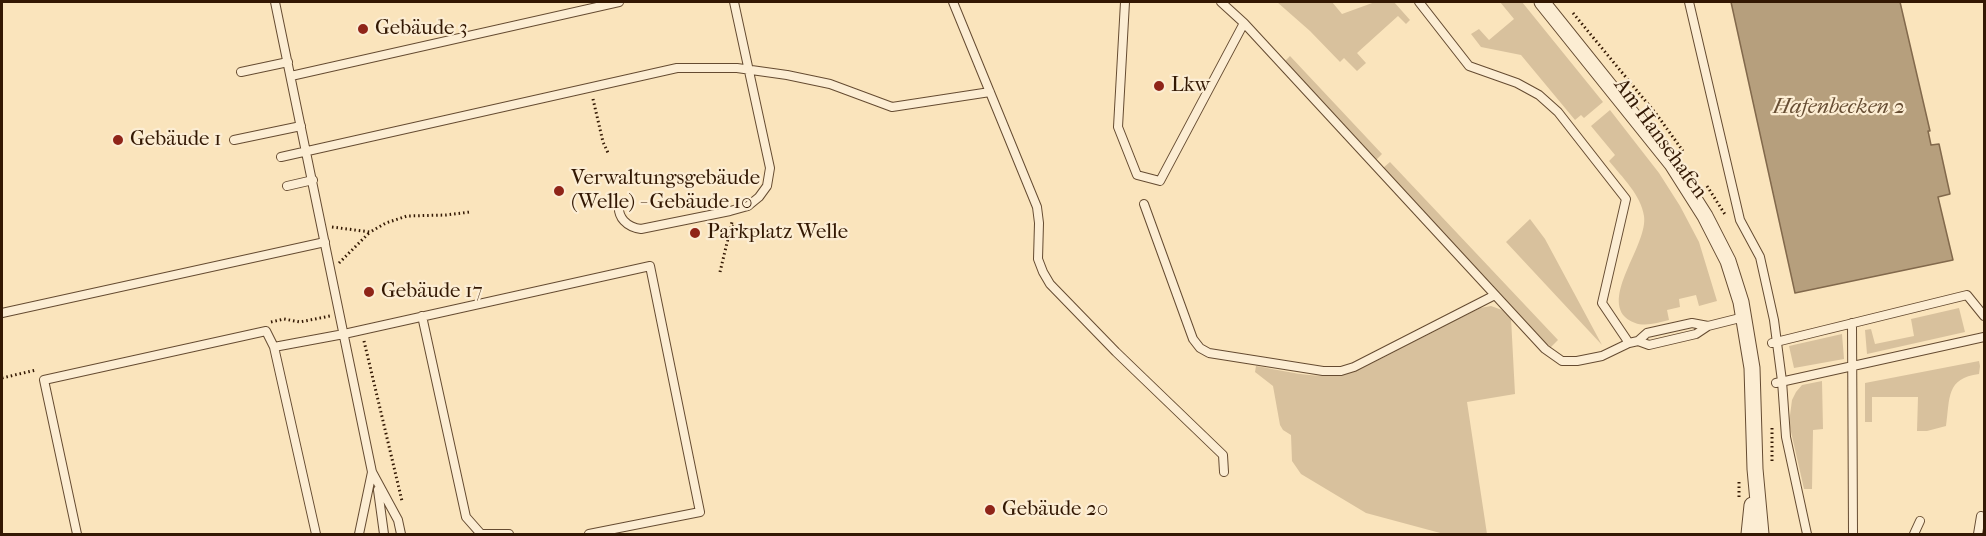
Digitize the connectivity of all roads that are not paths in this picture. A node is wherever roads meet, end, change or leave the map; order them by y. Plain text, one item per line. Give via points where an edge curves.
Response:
1 (275, 2) edge
2 (619, 2) edge
3 (734, 2) edge
4 (953, 2) edge
5 (1125, 2) edge
6 (1221, 2) edge
7 (1419, 2) edge
8 (1542, 2) edge
9 (1689, 2) edge
10 (1244, 23) junction
11 (288, 62) junction
12 (748, 70) junction
13 (241, 72) dead end
14 (291, 75) junction
15 (990, 92) junction
16 (301, 126) junction
17 (234, 140) dead end
18 (306, 151) junction
19 (281, 157) dead end
20 (313, 180) junction
21 (287, 186) dead end
22 (620, 203) dead end
23 (1144, 204) dead end
24 (326, 243) junction
25 (1495, 295) junction
26 (2, 313) edge
27 (422, 316) junction
28 (1984, 316) edge
29 (1744, 317) junction
30 (1852, 323) junction
31 (1708, 326) junction
32 (344, 334) junction
33 (1984, 338) edge
34 (1638, 341) junction
35 (1629, 343) junction
36 (1774, 343) junction
37 (274, 347) junction
38 (1852, 366) junction
39 (1779, 382) junction
40 (1755, 469) junction
41 (372, 472) junction
42 (1224, 472) dead end
43 (377, 482) junction
44 (1981, 516) dead end
45 (1920, 521) dead end
46 (77, 534) edge
47 (316, 534) edge
48 (359, 534) edge
49 (384, 534) edge
50 (401, 534) edge
51 (509, 534) edge
52 (589, 534) edge
53 (1749, 534) edge
54 (1761, 534) edge
55 (1807, 534) edge
56 (1853, 534) edge
57 (1914, 534) edge
58 (1978, 534) edge

1 - 11 lane
2 - 14 lane
3 - 12 lane
4 - 15 lane
5 - 10 lane via 1118,127 1137,175 1160,181
6 - 10 lane
7 - 35 lane via 1469,66 1517,83 1558,112 1626,199 1602,303
8 - 29 street, Am Hansehafen via 1683,179 1728,261
9 - 36 lane via 1740,220 1760,257 1774,320
10 - 25 lane
11 - 13 lane
11 - 14 lane
12 - 15 lane via 830,84 891,107
12 - 18 lane via 677,68
12 - 22 lane via 770,164 767,186 759,197 748,206 730,211 642,229 624,221 618,210
14 - 16 lane
15 - 42 lane via 1037,207 1038,255 1045,276 1084,320 1224,455
16 - 17 lane
16 - 18 lane
18 - 19 lane
18 - 20 lane
20 - 21 lane
20 - 24 lane
23 - 25 lane via 1193,339 1209,353 1341,371
24 - 26 lane
24 - 32 lane
25 - 35 lane via 1545,349 1562,361 1602,356
27 - 32 lane
27 - 51 lane via 466,517 481,534
27 - 52 lane via 650,266 700,512
28 - 30 lane via 1967,295
29 - 31 lane
29 - 40 street, Am Hansehafen via 1754,388
30 - 36 lane
30 - 38 lane
31 - 34 lane via 1696,334 1649,345
31 - 34 lane via 1692,323 1647,333
32 - 37 lane
32 - 41 lane
33 - 38 lane
34 - 35 lane
36 - 39 lane
37 - 46 lane via 266,332 45,381
37 - 47 lane
38 - 39 lane
38 - 56 lane
39 - 55 lane via 1786,437
40 - 53 street, Am Hansehafen
40 - 54 street, Am Hansehafen
41 - 43 lane
41 - 48 lane
43 - 49 lane
43 - 50 lane via 398,520
44 - 58 lane
45 - 57 lane

